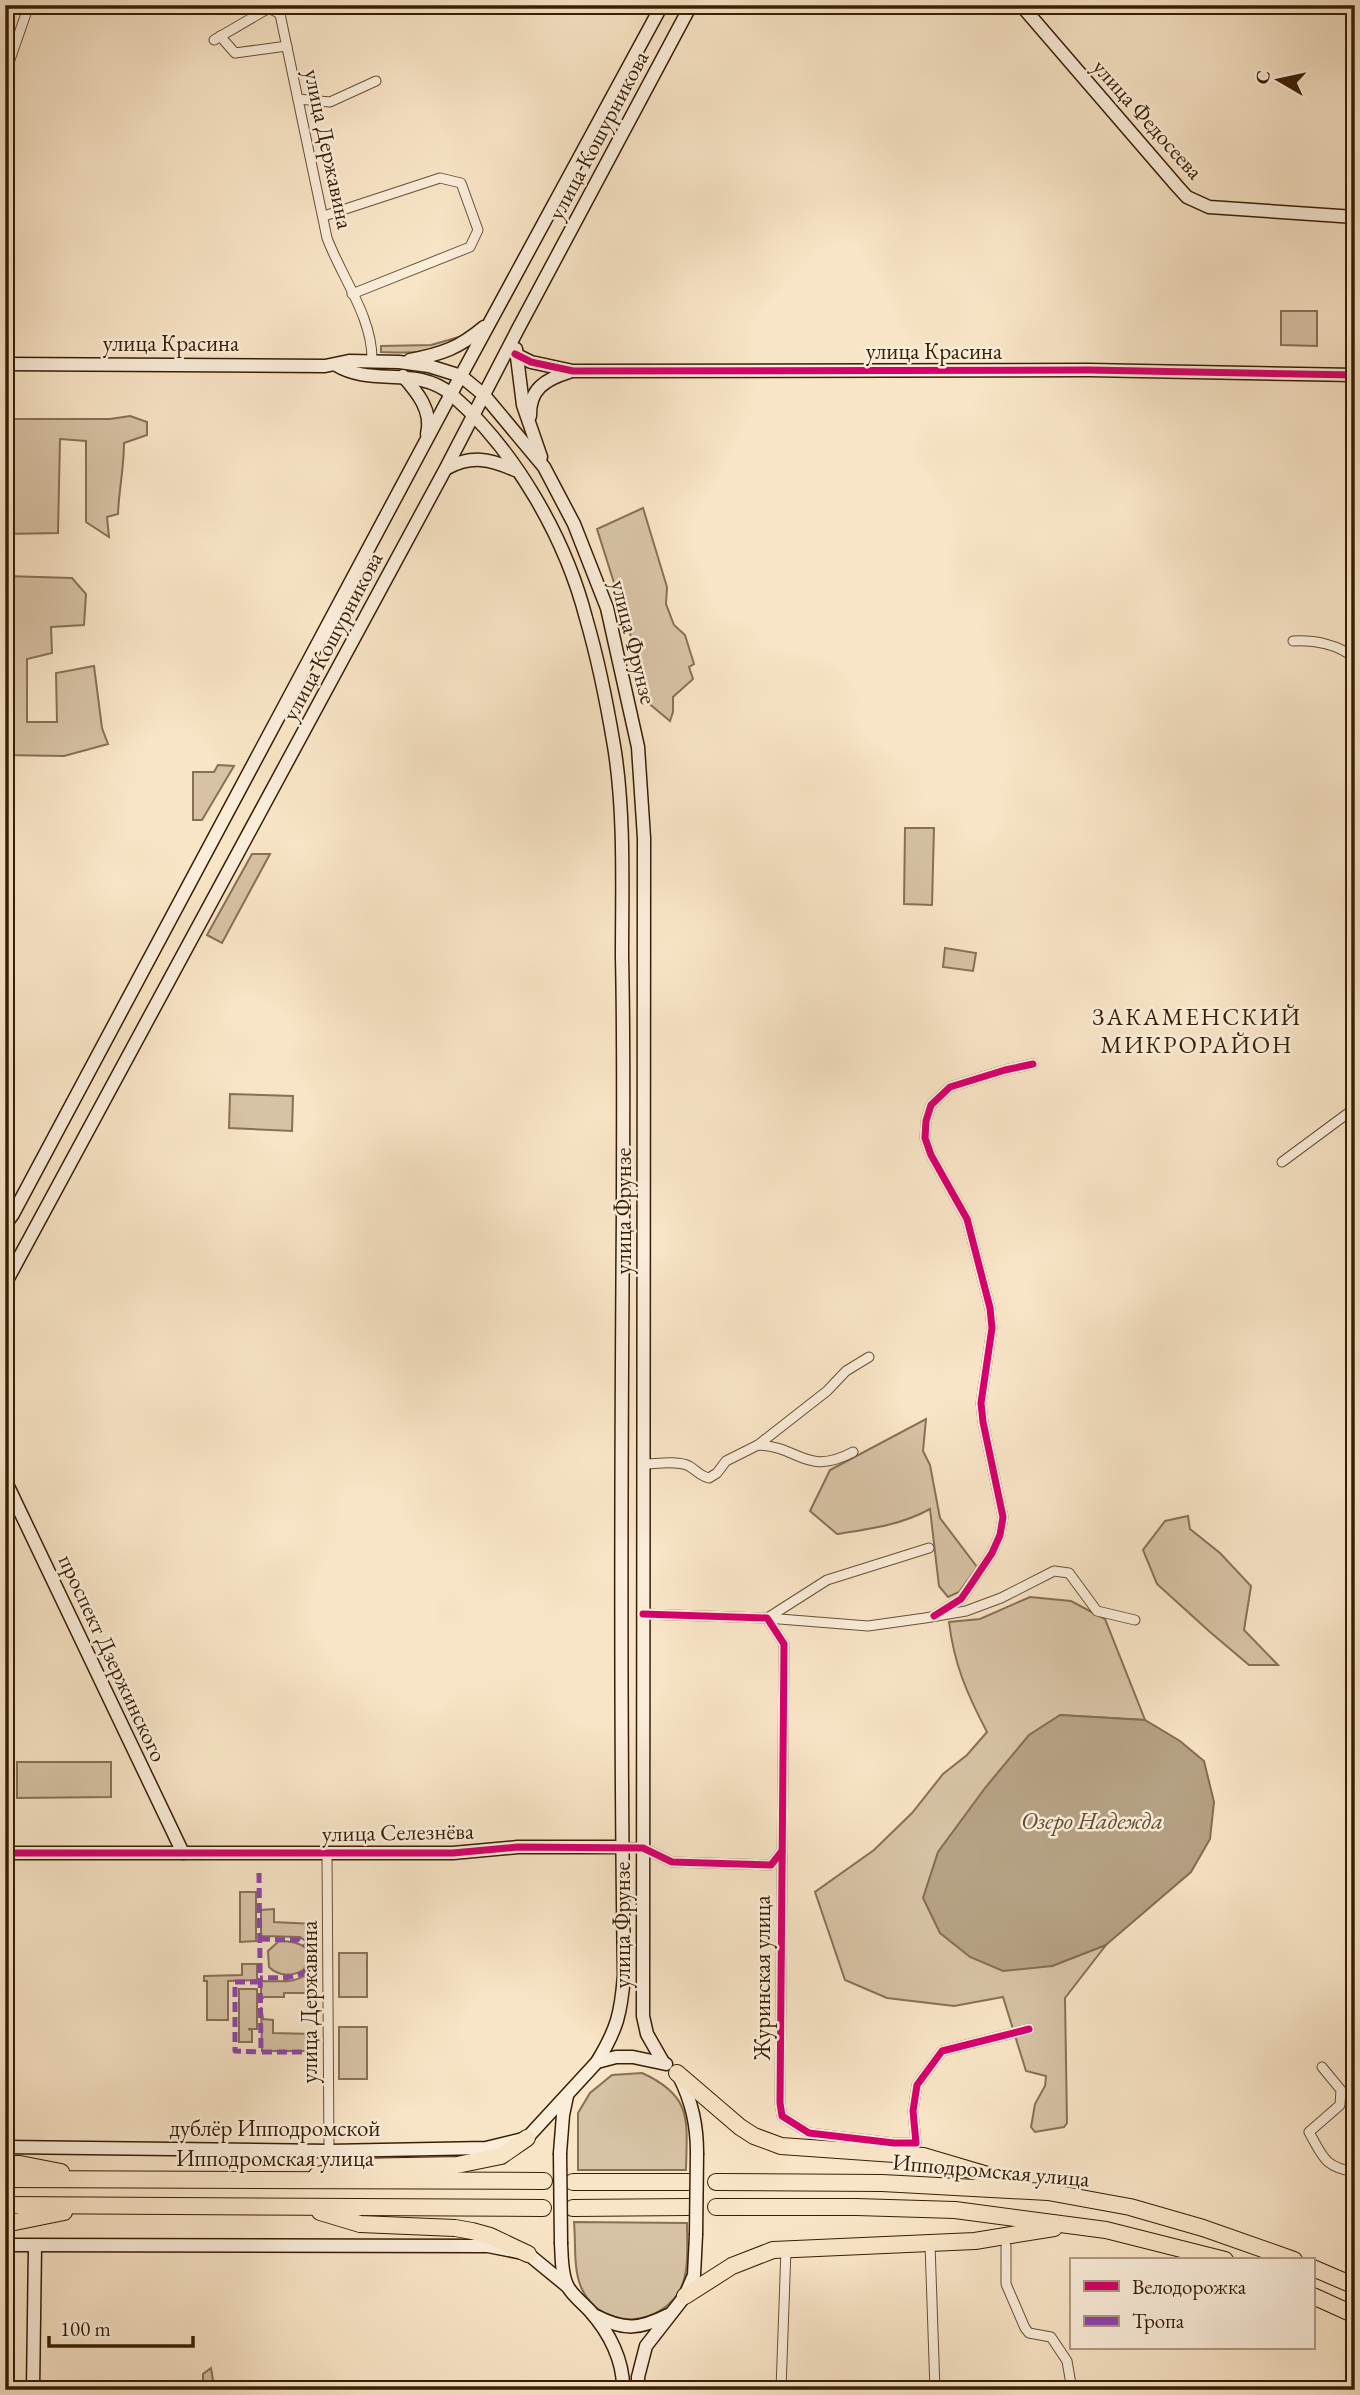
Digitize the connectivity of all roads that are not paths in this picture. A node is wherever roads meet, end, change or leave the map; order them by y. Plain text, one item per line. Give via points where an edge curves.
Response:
1 (29, 5) edge
2 (662, 5) edge
3 (691, 5) edge
4 (1021, 5) edge
5 (270, 7) edge
6 (287, 46) junction
7 (5, 74) edge
8 (376, 80) dead end
9 (298, 99) junction
10 (324, 216) junction
11 (1355, 217) edge
12 (352, 294) junction
13 (490, 322) junction
14 (518, 329) junction
15 (515, 354) junction
16 (372, 361) junction
17 (399, 362) junction
18 (5, 363) edge
19 (336, 365) junction
20 (573, 371) junction
21 (1355, 375) edge
22 (402, 376) junction
23 (461, 376) junction
24 (451, 394) junction
25 (484, 395) junction
26 (472, 417) junction
27 (530, 426) junction
28 (424, 446) junction
29 (544, 467) junction
30 (446, 468) junction
31 (520, 472) junction
32 (1293, 641) dead end
33 (1355, 659) edge
34 (1033, 1064) dead end
35 (645, 1103) junction
36 (623, 1104) junction
37 (1355, 1108) edge
38 (1282, 1162) dead end
39 (623, 1201) junction
40 (645, 1201) junction
41 (5, 1226) edge
42 (5, 1284) edge
43 (869, 1357) dead end
44 (758, 1445) junction
45 (853, 1452) dead end
46 (643, 1464) junction
47 (5, 1480) edge
48 (929, 1548) dead end
49 (643, 1614) junction
50 (934, 1616) junction
51 (767, 1618) junction
52 (1135, 1620) dead end
53 (622, 1847) junction
54 (643, 1848) junction
55 (782, 1851) junction
56 (5, 1853) edge
57 (183, 1853) junction
58 (327, 1853) junction
59 (1029, 2029) dead end
60 (597, 2062) junction
61 (663, 2062) junction
62 (1322, 2067) dead end
63 (677, 2073) junction
64 (567, 2095) junction
65 (527, 2138) junction
66 (5, 2147) edge
67 (329, 2151) junction
68 (5, 2164) edge
69 (1355, 2172) edge
70 (5, 2179) edge
71 (97, 2179) junction
72 (295, 2181) junction
73 (544, 2181) dead end
74 (573, 2182) dead end
75 (688, 2182) dead end
76 (716, 2182) dead end
77 (1048, 2192) junction
78 (5, 2204) edge
79 (91, 2206) junction
80 (301, 2207) junction
81 (688, 2207) dead end
82 (716, 2207) dead end
83 (543, 2208) dead end
84 (572, 2208) dead end
85 (5, 2224) edge
86 (1081, 2226) junction
87 (5, 2245) edge
88 (930, 2245) junction
89 (34, 2246) junction
90 (1006, 2246) dead end
91 (786, 2249) junction
92 (528, 2254) junction
93 (1217, 2258) edge
94 (1288, 2258) edge
95 (1314, 2268) edge
96 (567, 2286) junction
97 (1355, 2286) edge
98 (1314, 2296) edge
99 (685, 2297) junction
100 (670, 2314) junction
101 (593, 2315) junction
102 (1355, 2315) edge
103 (624, 2383) edge
104 (638, 2383) edge
105 (33, 2390) edge
106 (781, 2390) edge
107 (935, 2390) edge
108 (1072, 2390) edge

1 - 7 street
2 - 13 main road, улица Кошурникова
3 - 14 main road, улица Кошурникова
4 - 11 main road, улица Федосеева via 1187,197 1209,206
5 - 6 street, улица Державина via 280,14
5 - 6 street, улица Державина via 217,38 235,53
6 - 9 street, улица Державина
8 - 9 street via 330,102
9 - 10 street, улица Державина
10 - 12 street, улица Державина via 332,251
10 - 12 street via 440,178 461,183 478,230 470,247
12 - 16 street, улица Державина via 370,337
13 - 17 main road via 443,354
13 - 23 main road, улица Кошурникова
14 - 15 main road
14 - 25 main road, улица Кошурникова
15 - 20 main road, улица Красина
15 - 27 main road
16 - 17 main road, улица Красина
16 - 19 main road, улица Красина
17 - 23 main road, улица Красина
18 - 19 main road, улица Красина
19 - 22 main road, улица Красина via 354,374
20 - 21 main road, улица Красина via 1089,370
20 - 27 main road, улица Красина via 541,384 532,399
22 - 24 main road, улица Красина via 434,383
22 - 28 main road via 425,406 428,427
23 - 24 main road, улица Кошурникова
23 - 25 main road, улица Фрунзе
24 - 26 main road, улица Фрунзе
24 - 28 main road, улица Кошурникова
25 - 26 main road, улица Кошурникова
25 - 29 main road, улица Фрунзе
26 - 30 main road, улица Кошурникова
26 - 31 main road, улица Фрунзе
27 - 29 main road
28 - 41 main road, улица Кошурникова
29 - 35 main road, улица Фрунзе via 574,524 607,608 638,747 644,838
30 - 31 main road via 482,458
30 - 42 main road, улица Кошурникова
31 - 36 main road, улица Фрунзе via 568,563 586,616 615,749 621,839
32 - 33 street via 1310,640 1338,648
34 - 50 street via 950,1087 931,1105 926,1121 928,1146 967,1219 990,1308 992,1328 981,1403 1003,1517 992,1553 961,1599
35 - 36 main road
35 - 40 main road, улица Фрунзе
36 - 39 main road, улица Фрунзе
37 - 38 street
39 - 40 main road
39 - 53 main road, улица Фрунзе
40 - 46 main road, улица Фрунзе
43 - 44 street
44 - 45 street via 772,1445 801,1459 820,1462
44 - 46 street via 726,1461 709,1478 680,1464
46 - 49 main road, улица Фрунзе
47 - 57 main road, проспект Дзержинского
48 - 51 street via 827,1580
49 - 51 street
49 - 54 main road, улица Фрунзе
50 - 51 street via 868,1626
50 - 52 street via 1001,1598 1054,1571 1069,1573 1097,1611
51 - 55 street, Журинская улица via 784,1644
53 - 54 street, улица Селезнёва
53 - 58 main road, улица Селезнёва
53 - 60 main road, улица Фрунзе via 621,2010
54 - 55 street, улица Селезнёва via 684,1863 771,1864
54 - 61 main road, улица Фрунзе via 643,2016 647,2034
55 - 59 street, Журинская улица via 782,2116 809,2133 916,2143 913,2111 917,2085 942,2052
56 - 57 main road, улица Селезнёва
57 - 58 main road, улица Селезнёва
58 - 67 street, улица Державина
60 - 61 main road via 633,2057
60 - 64 main road, улица Фрунзе
61 - 63 main road
62 - 69 street via 1341,2090 1339,2105 1309,2132 1325,2160 1336,2169
63 - 77 highway via 740,2127 766,2142 923,2156
63 - 99 main road, bridge via 690,2098 697,2129 694,2275
64 - 65 main road
64 - 96 main road, bridge via 560,2153 561,2244
65 - 67 main road, дублёр Ипподромской via 486,2148
65 - 72 highway via 501,2156 457,2165 355,2167
66 - 67 main road, дублёр Ипподромской
68 - 71 highway
70 - 71 highway, Ипподромская улица
71 - 72 highway, Ипподромская улица
72 - 73 highway, Ипподромская улица
74 - 75 highway
76 - 77 highway, Ипподромская улица via 882,2183
77 - 94 highway, Ипподромская улица via 1130,2207
78 - 79 highway
79 - 80 highway
79 - 85 highway
80 - 83 highway
80 - 92 highway via 360,2224 472,2231
81 - 84 highway
82 - 86 highway, Ипподромская улица via 955,2210
86 - 88 highway
86 - 93 highway, Ипподромская улица
87 - 89 main road
88 - 91 highway
88 - 107 street
89 - 92 main road via 450,2245
89 - 105 main road
90 - 108 street via 1006,2284 1025,2328 1051,2337 1067,2361
91 - 99 highway via 732,2266
91 - 106 street
92 - 96 main road
95 - 97 highway
96 - 101 main road
98 - 102 highway
99 - 100 main road
100 - 101 main road via 629,2328
100 - 104 main road via 646,2346
101 - 103 main road via 613,2344

